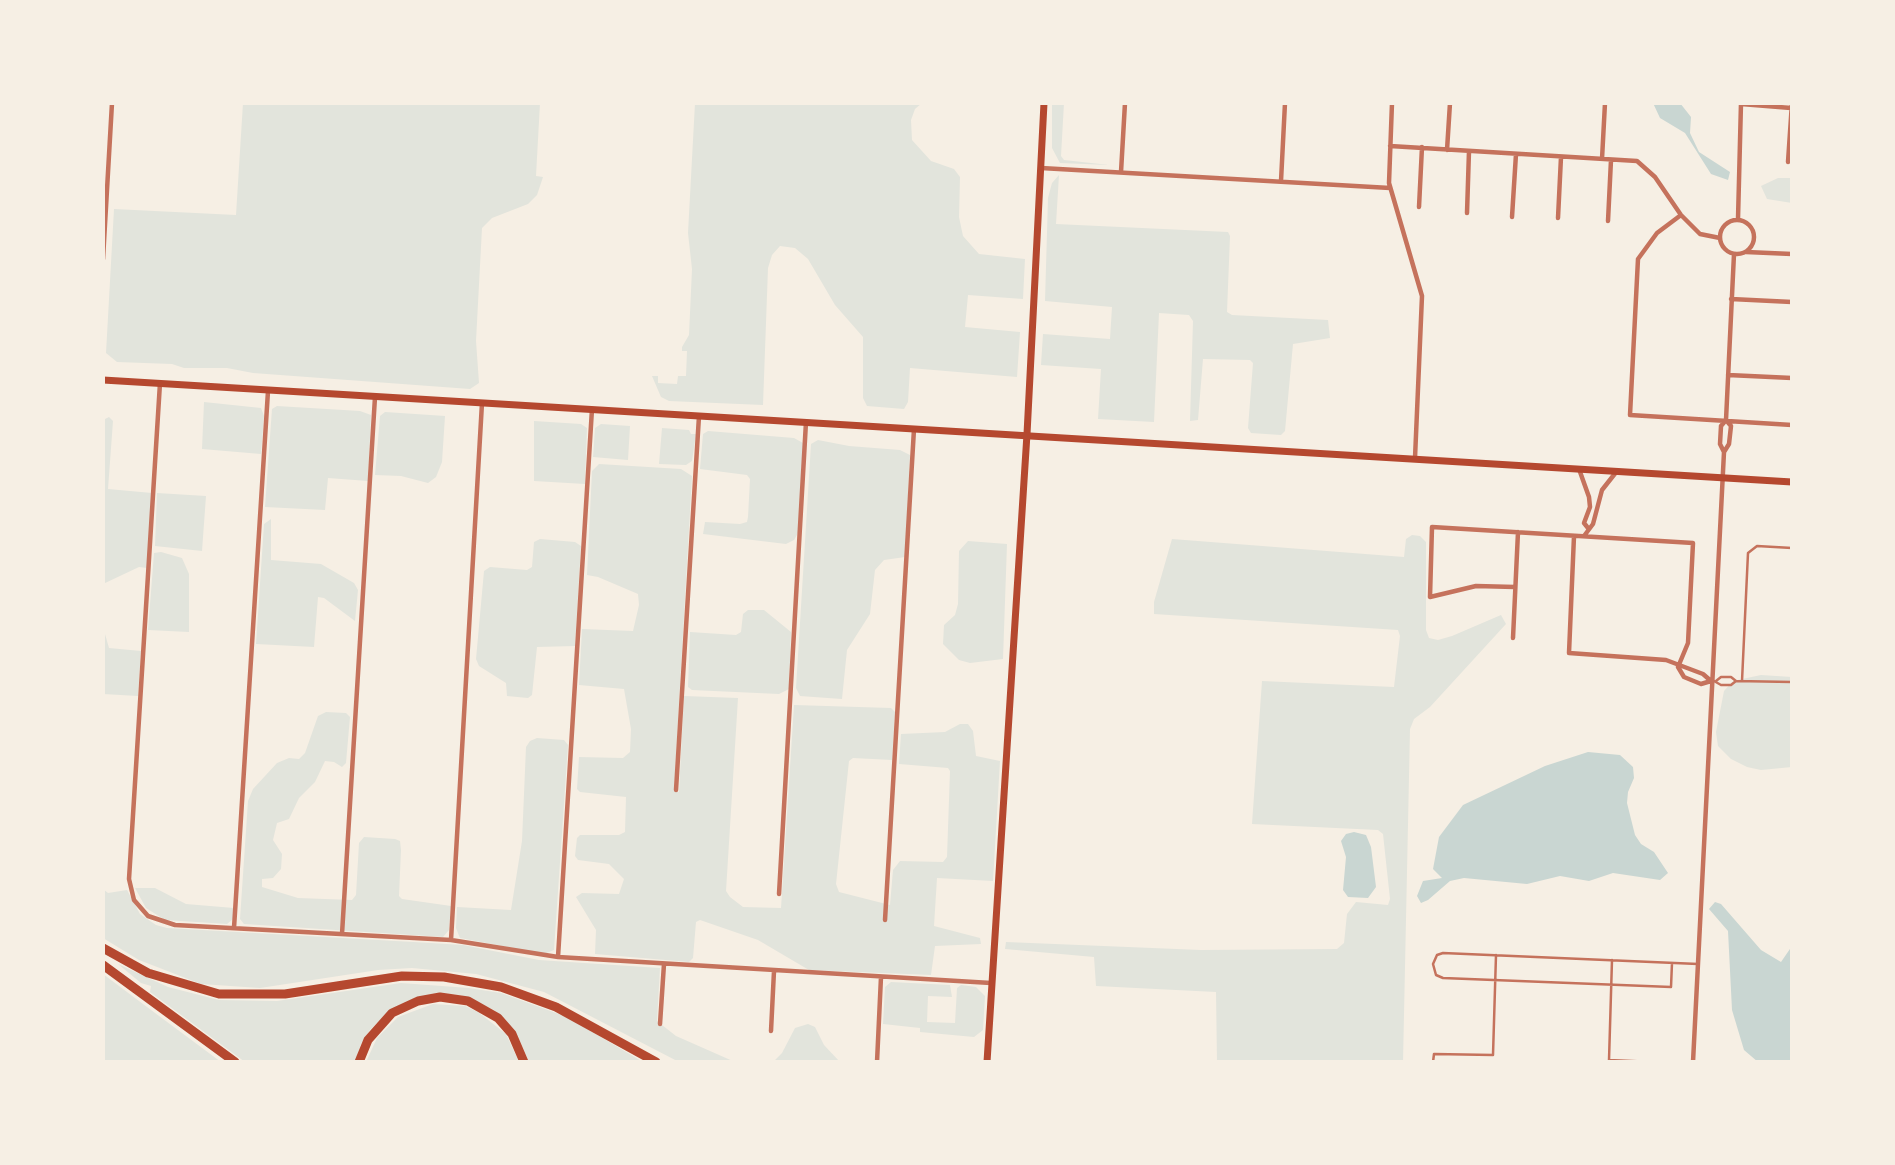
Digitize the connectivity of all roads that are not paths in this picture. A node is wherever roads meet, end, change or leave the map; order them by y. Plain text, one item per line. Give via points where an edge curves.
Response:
1 (112, 103) edge
2 (1044, 103) edge
3 (1125, 103) edge
4 (1285, 103) edge
5 (1392, 103) edge
6 (1450, 103) edge
7 (1605, 103) edge
8 (1792, 103) edge
9 (1741, 104) edge
10 (1791, 108) edge
11 (1390, 146) junction
12 (1422, 147) junction
13 (1447, 150) junction
14 (1469, 151) junction
15 (1516, 154) junction
16 (1561, 156) junction
17 (1602, 159) junction
18 (1611, 160) junction
19 (1788, 162) dead end
20 (1040, 168) junction
21 (1121, 172) junction
22 (1280, 181) junction
23 (1390, 188) junction
24 (1419, 207) dead end
25 (1466, 213) dead end
26 (1681, 215) junction
27 (1513, 216) dead end
28 (1558, 218) dead end
29 (1738, 219) junction
30 (1608, 221) dead end
31 (1720, 237) junction
32 (1745, 252) junction
33 (1734, 254) junction
34 (1792, 254) edge
35 (103, 259) edge
36 (1731, 299) junction
37 (1792, 302) edge
38 (1728, 375) junction
39 (1792, 378) edge
40 (103, 380) edge
41 (160, 383) junction
42 (268, 390) junction
43 (375, 396) junction
44 (482, 402) junction
45 (592, 408) junction
46 (699, 415) junction
47 (1726, 420) junction
48 (806, 421) junction
49 (1792, 425) edge
50 (914, 428) junction
51 (1027, 435) junction
52 (1724, 452) junction
53 (1415, 458) junction
54 (1579, 468) junction
55 (1617, 471) junction
56 (1722, 478) junction
57 (1792, 482) edge
58 (1588, 528) junction
59 (1518, 532) junction
60 (1574, 536) junction
61 (1584, 536) junction
62 (1792, 548) edge
63 (1515, 587) junction
64 (1513, 638) dead end
65 (1678, 667) junction
66 (1713, 681) junction
67 (1736, 681) junction
68 (1742, 681) junction
69 (1792, 682) edge
70 (676, 790) dead end
71 (779, 894) dead end
72 (885, 920) dead end
73 (234, 928) junction
74 (342, 934) junction
75 (450, 940) junction
76 (103, 948) edge
77 (1496, 955) junction
78 (558, 957) junction
79 (1612, 960) junction
80 (1672, 963) junction
81 (664, 964) junction
82 (1698, 964) junction
83 (103, 965) edge
84 (774, 971) junction
85 (881, 977) junction
86 (1495, 980) junction
87 (991, 983) junction
88 (1611, 985) junction
89 (660, 1024) dead end
90 (771, 1031) dead end
91 (235, 1062) edge
92 (359, 1062) edge
93 (524, 1062) edge
94 (656, 1062) edge
95 (877, 1062) edge
96 (987, 1062) edge
97 (1433, 1062) edge
98 (1654, 1062) edge
99 (1693, 1062) edge

1 - 35 street
2 - 20 main road
3 - 21 street
4 - 22 street
5 - 11 street
6 - 13 street
7 - 17 street
8 - 10 street
9 - 10 street
9 - 29 street
10 - 19 street
11 - 12 street
11 - 23 street
12 - 13 street
12 - 24 street
13 - 14 street
14 - 15 street
14 - 25 street
15 - 16 street
15 - 27 street
16 - 17 street
16 - 28 street
17 - 18 street
18 - 26 street via 1637,161 1656,177
18 - 30 street
20 - 21 street
20 - 51 main road
21 - 22 street
22 - 23 street
23 - 53 street via 1422,296
26 - 31 street via 1700,234
26 - 47 street via 1657,233 1638,259 1630,415
29 - 31 street via 1722,228
29 - 32 street via 1749,225 1754,236
31 - 33 street
32 - 33 street
32 - 34 street
33 - 36 street
36 - 37 street
36 - 38 street
38 - 39 street
38 - 47 street
40 - 41 main road
41 - 42 main road
41 - 73 street via 129,880 134,900 148,916 175,925
42 - 43 main road
42 - 73 street
43 - 44 main road
43 - 74 street
44 - 45 main road
44 - 75 street
45 - 46 main road
45 - 78 street
46 - 48 main road
46 - 70 street
47 - 49 street
47 - 52 street via 1721,426
47 - 52 street via 1731,426
48 - 50 main road
48 - 71 street
50 - 51 main road
50 - 72 street
51 - 53 main road
51 - 87 main road
52 - 56 street
53 - 54 main road
54 - 55 main road
54 - 58 street via 1589,496 1584,523
55 - 56 main road
55 - 58 street via 1606,482
56 - 57 main road
56 - 66 street
58 - 61 street
59 - 60 street
59 - 63 street
59 - 63 street via 1432,527 1430,597 1476,586
60 - 61 street
60 - 65 street via 1569,653 1648,657
61 - 65 street via 1693,543 1688,643
62 - 68 lane via 1757,546 1748,553
63 - 64 street
65 - 66 street
65 - 66 street via 1684,677 1701,684
66 - 67 lane via 1721,685
66 - 67 lane via 1731,677
66 - 82 street
67 - 68 lane
68 - 69 lane
73 - 74 street
74 - 75 street
75 - 78 street
76 - 94 highway via 148,973 219,994 285,994 402,976 444,977 501,987 556,1007
77 - 79 lane
77 - 86 lane
77 - 86 lane via 1443,953 1433,964 1436,975 1443,978
78 - 81 street
79 - 80 lane
79 - 88 lane
80 - 82 lane
80 - 88 lane via 1671,987
81 - 84 street
81 - 89 street
82 - 99 street
83 - 91 highway
84 - 85 street
84 - 90 street
85 - 87 street
85 - 95 street
86 - 88 lane
86 - 97 lane via 1493,1055 1434,1054
87 - 96 main road
88 - 98 lane via 1609,1060
92 - 93 highway via 368,1041 392,1013 440,997 468,1001 498,1018 512,1034

